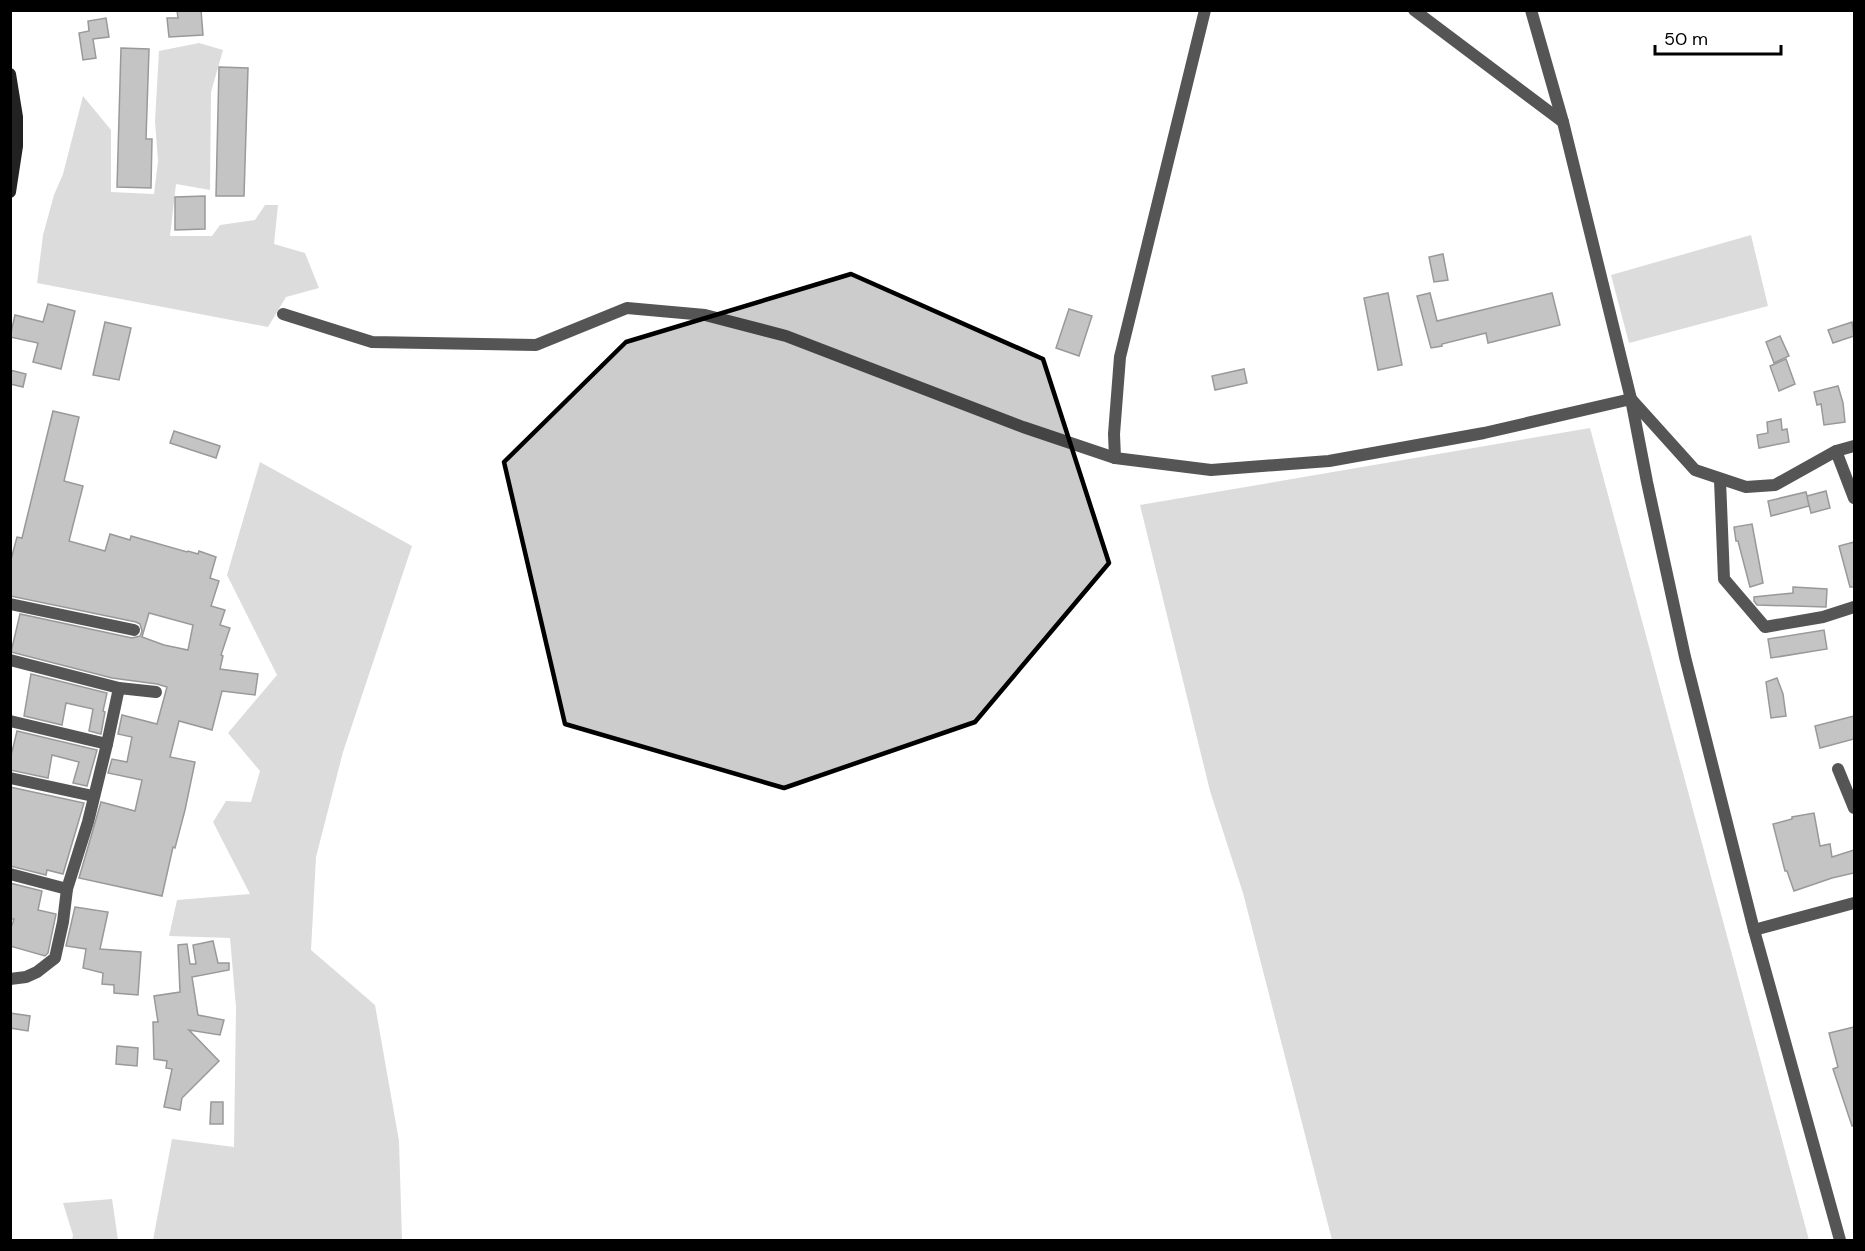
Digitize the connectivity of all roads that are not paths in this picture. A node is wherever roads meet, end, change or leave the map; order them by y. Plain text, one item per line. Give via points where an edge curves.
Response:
1 (1205, 10) edge
2 (1414, 10) edge
3 (1531, 10) edge
4 (10, 75) edge
5 (1563, 122) junction
6 (10, 192) edge
7 (283, 314) dead end
8 (1631, 399) junction
9 (1854, 446) edge
10 (1836, 451) junction
11 (1114, 458) junction
12 (1720, 480) junction
13 (1854, 498) edge
14 (10, 604) edge
15 (1854, 607) edge
16 (134, 630) dead end
17 (10, 660) edge
18 (119, 688) junction
19 (156, 692) dead end
20 (10, 721) edge
21 (107, 744) junction
22 (1838, 769) dead end
23 (10, 778) edge
24 (93, 796) junction
25 (1854, 808) edge
26 (10, 874) edge
27 (67, 889) junction
28 (1854, 903) edge
29 (1754, 930) junction
30 (10, 979) edge
31 (1840, 1240) edge

1 - 11 street via 1120,357
2 - 5 street
3 - 5 street
4 - 6 street via 17,117
5 - 8 street
7 - 11 street via 372,342 536,345 627,308 705,315 786,336
8 - 11 street via 1484,433 1329,460 1211,470
8 - 12 street via 1695,470
8 - 29 street via 1685,657
9 - 10 street
10 - 12 street via 1775,485 1746,487
10 - 13 street
12 - 15 street via 1724,579 1766,627
14 - 16 street
17 - 18 street
18 - 19 street
18 - 21 street
20 - 21 street
21 - 24 street
22 - 25 street
23 - 24 street
24 - 27 street
26 - 27 street
27 - 30 street via 55,958 37,972
28 - 29 street
29 - 31 street

